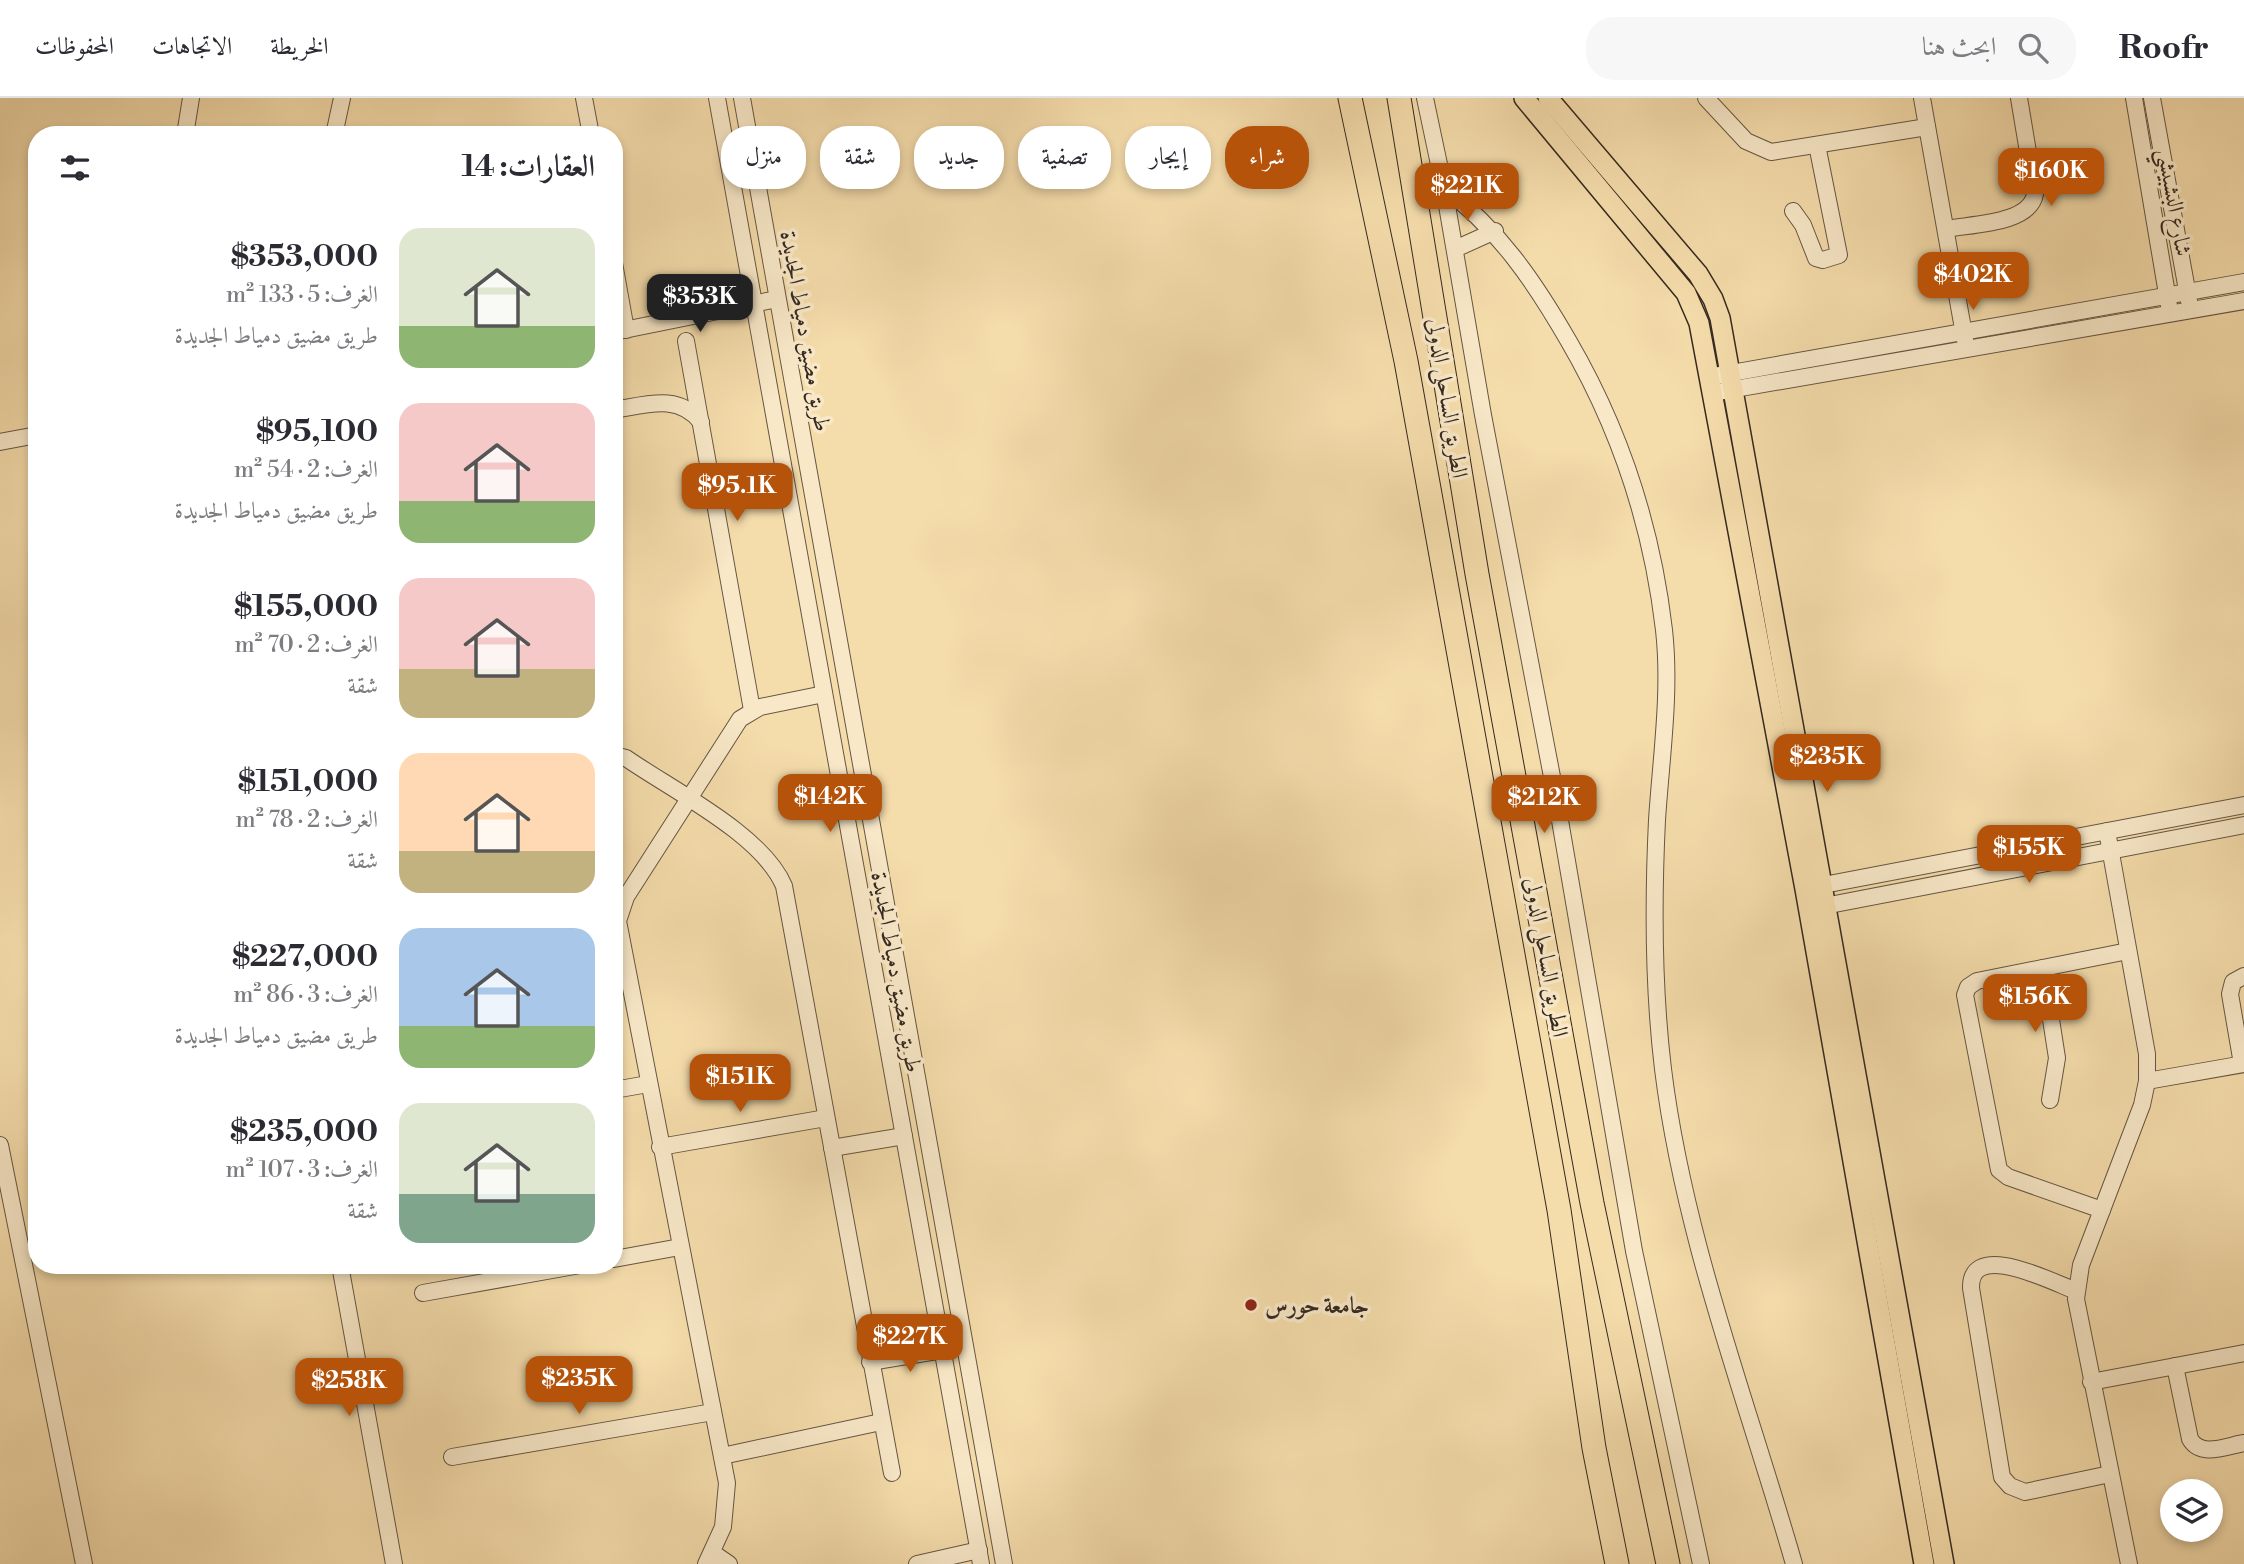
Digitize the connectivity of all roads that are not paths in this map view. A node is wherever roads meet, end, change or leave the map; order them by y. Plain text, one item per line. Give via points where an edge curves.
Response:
1 (191, 98) edge
2 (342, 98) edge
3 (584, 98) edge
4 (718, 98) edge
5 (742, 98) edge
6 (1350, 98) edge
7 (1399, 98) edge
8 (1425, 98) edge
9 (1524, 98) edge
10 (1548, 98) edge
11 (1706, 98) edge
12 (1922, 98) edge
13 (2019, 98) edge
14 (2134, 98) edge
15 (2152, 98) edge
16 (186, 126) edge
17 (336, 126) edge
18 (589, 126) edge
19 (1927, 127) junction
20 (1817, 145) junction
21 (2168, 185) junction
22 (1444, 188) junction
23 (2149, 188) junction
24 (1793, 211) dead end
25 (1946, 229) junction
26 (1495, 231) junction
27 (1455, 249) junction
28 (2244, 282) edge
29 (2187, 292) junction
30 (2168, 296) junction
31 (777, 299) junction
32 (2244, 301) edge
33 (754, 304) junction
34 (2190, 310) junction
35 (2171, 314) junction
36 (623, 330) edge
37 (1964, 333) junction
38 (686, 341) dead end
39 (1967, 350) junction
40 (1731, 382) junction
41 (1710, 385) junction
42 (623, 409) edge
43 (701, 422) junction
44 (28, 437) edge
45 (0, 442) edge
46 (824, 694) junction
47 (752, 710) junction
48 (623, 757) edge
49 (863, 785) junction
50 (841, 791) junction
51 (687, 799) junction
52 (2244, 805) edge
53 (2244, 825) edge
54 (2107, 831) junction
55 (2111, 851) junction
56 (1816, 897) junction
57 (623, 904) edge
58 (2128, 951) junction
59 (623, 957) edge
60 (2043, 968) junction
61 (2244, 976) edge
62 (2243, 1064) edge
63 (2147, 1081) junction
64 (648, 1084) junction
65 (623, 1088) edge
66 (2050, 1100) dead end
67 (826, 1118) junction
68 (904, 1136) junction
69 (0, 1144) edge
70 (660, 1147) junction
71 (832, 1148) junction
72 (2102, 1210) junction
73 (680, 1247) junction
74 (623, 1257) edge
75 (342, 1274) edge
76 (530, 1274) edge
77 (2076, 1291) junction
78 (423, 1293) dead end
79 (943, 1350) junction
80 (2244, 1353) edge
81 (870, 1362) junction
82 (2175, 1366) junction
83 (2091, 1382) junction
84 (713, 1412) junction
85 (881, 1422) junction
86 (2244, 1443) edge
87 (722, 1456) junction
88 (452, 1457) dead end
89 (892, 1473) dead end
90 (2110, 1474) junction
91 (980, 1557) edge
92 (710, 1558) edge
93 (84, 1564) edge
94 (394, 1564) edge
95 (729, 1564) edge
96 (917, 1564) edge
97 (1004, 1564) edge
98 (1617, 1564) edge
99 (1668, 1564) edge
100 (1701, 1564) edge
101 (1794, 1564) edge
102 (1924, 1564) edge
103 (1944, 1564) edge
104 (2129, 1564) edge

1 - 16 street
2 - 17 street
3 - 18 street
4 - 33 street, طريق مضيق دمياط الجديدة
5 - 31 street, طريق مضيق دمياط الجديدة
6 - 98 highway, الطريق الساحلى الدولى via 1413,400 1559,1210 1594,1448
7 - 99 highway, الطريق الساحلى الدولى via 1477,574 1592,1203
8 - 22 street
9 - 41 main road via 1686,293 1699,323
10 - 40 main road via 1703,282 1720,318
11 - 20 street via 1741,137 1759,148 1778,152
12 - 19 street
13 - 25 street via 2035,194 2032,205 2020,215
14 - 23 street, شارع البشبيشي
15 - 21 street, شارع البشبيشي
19 - 20 street
19 - 25 street
20 - 24 street via 1839,255 1816,258
21 - 23 street
21 - 29 street, شارع البشبيشي
22 - 26 street
22 - 27 street
23 - 30 street, شارع البشبيشي
25 - 37 street
26 - 27 street
26 - 101 street via 1536,285 1590,377 1639,500 1664,631 1665,703 1654,914 1664,1072 1695,1236
27 - 100 street via 1634,1251
28 - 29 street
29 - 30 street
29 - 34 street, شارع البشبيشي
30 - 35 street, شارع البشبيشي
30 - 37 street
31 - 33 street
31 - 49 street, طريق مضيق دمياط الجديدة
32 - 34 street
33 - 36 street
33 - 46 street, طريق مضيق دمياط الجديدة
34 - 35 street
35 - 39 street
37 - 39 street
37 - 40 street
38 - 43 street
39 - 40 street
40 - 41 street
40 - 56 main road
41 - 56 main road
42 - 43 street via 671,403
43 - 47 street
44 - 45 street
46 - 47 street
46 - 50 street, طريق مضيق دمياط الجديدة
47 - 51 street via 736,724
48 - 51 street
49 - 50 street
49 - 97 street, طريق مضيق دمياط الجديدة
50 - 68 street, طريق مضيق دمياط الجديدة
51 - 57 street
51 - 67 street via 756,846 780,877
52 - 54 street
53 - 55 street
54 - 55 street
54 - 56 street
55 - 56 street
55 - 58 street
56 - 102 main road
56 - 103 main road
58 - 60 street
58 - 63 street via 2147,1054
59 - 64 street
60 - 66 street via 2057,1058
60 - 72 street via 1977,981 1966,991 1995,1160 2008,1177
61 - 62 street via 2234,982 2230,994
62 - 63 street
63 - 72 street
64 - 65 street
64 - 70 street
67 - 70 street
67 - 71 street
68 - 71 street
68 - 79 street, طريق مضيق دمياط الجديدة
69 - 93 street
70 - 73 street
71 - 81 street
72 - 77 street
73 - 74 street
73 - 84 street
75 - 94 street
76 - 78 street
77 - 83 street
77 - 90 street via 1996,1263 1984,1264 1972,1276 2003,1477 2025,1492
79 - 81 street
79 - 91 street, طريق مضيق دمياط الجديدة
80 - 82 street
81 - 85 street
82 - 83 street
82 - 86 street via 2194,1446 2206,1450
83 - 90 street
84 - 87 street
84 - 88 street
85 - 87 street
85 - 89 street
87 - 92 street via 726,1512
90 - 104 street
91 - 96 street
92 - 95 street

